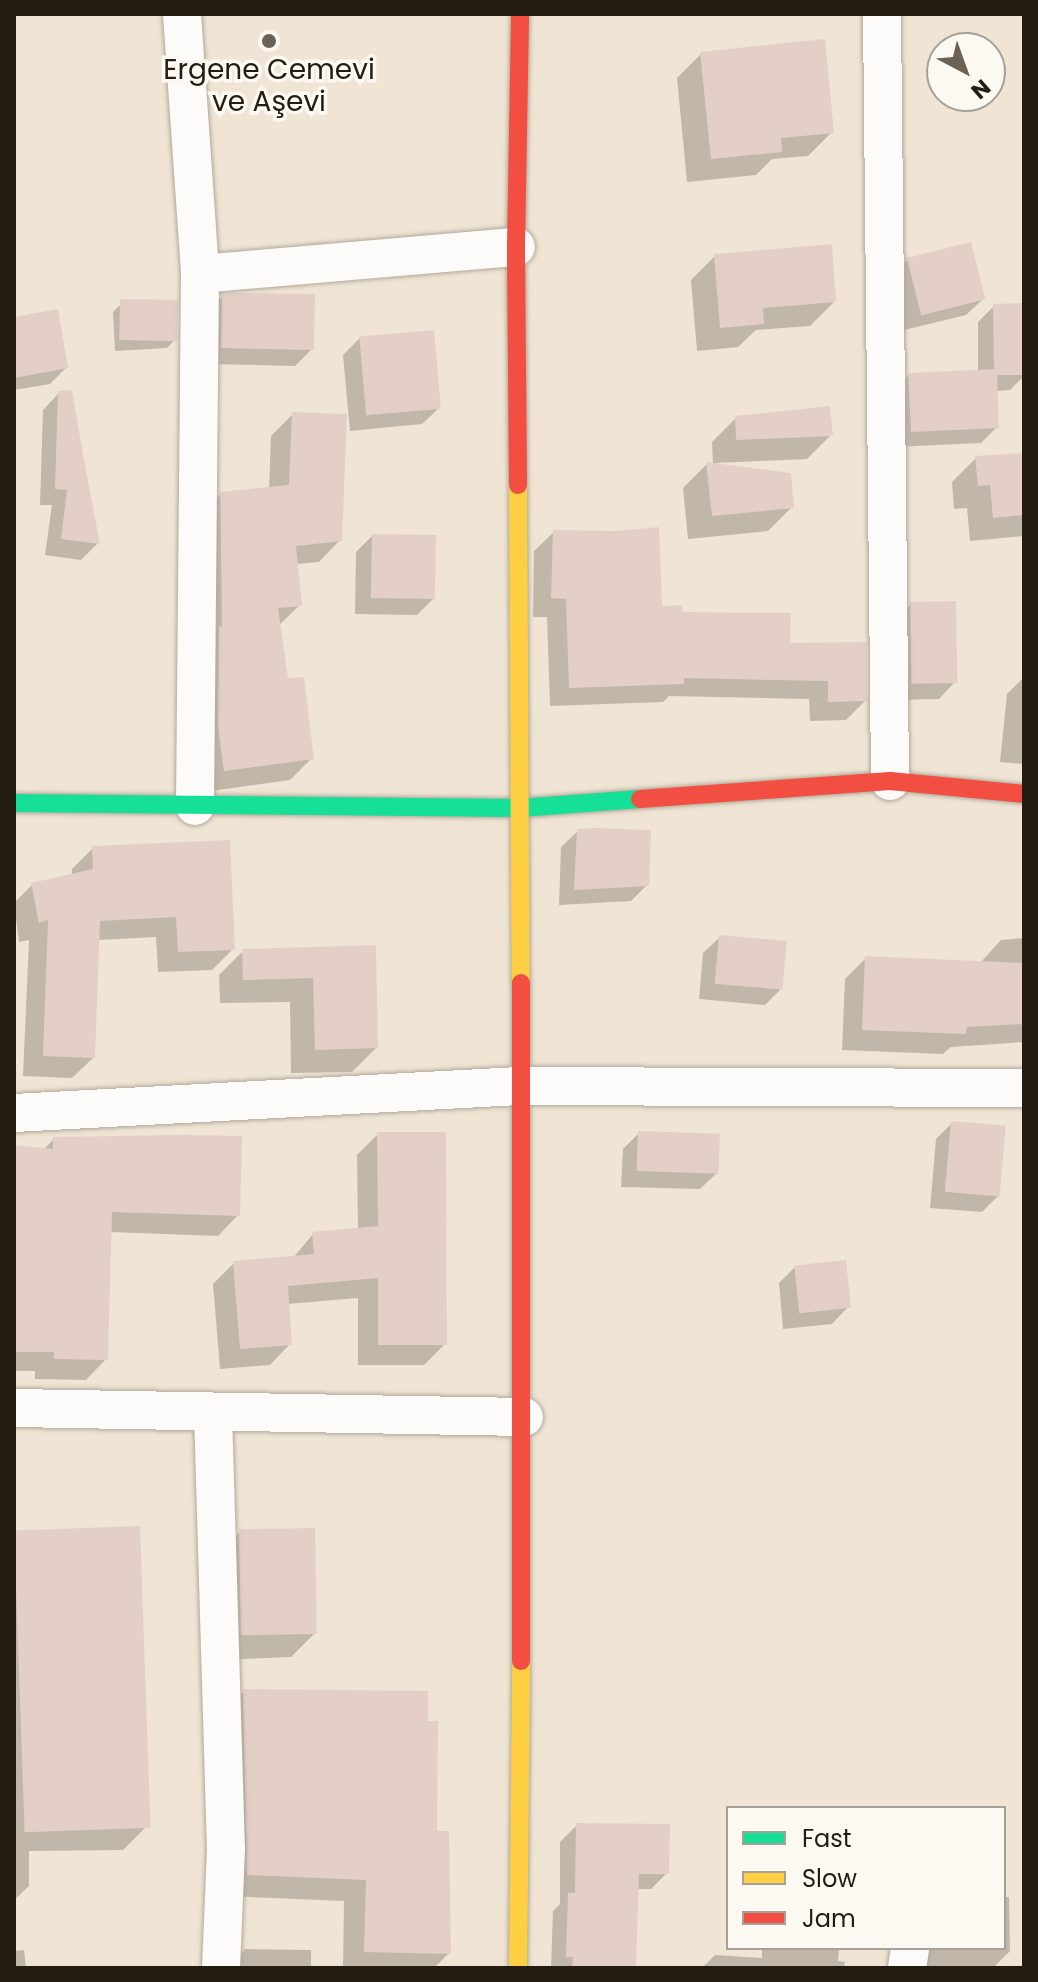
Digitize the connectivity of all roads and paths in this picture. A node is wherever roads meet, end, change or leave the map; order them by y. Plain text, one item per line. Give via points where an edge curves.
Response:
1 (182, 14) edge
2 (520, 14) edge
3 (882, 14) edge
4 (516, 247) junction
5 (200, 274) junction
6 (890, 781) junction
7 (1024, 794) edge
8 (14, 803) edge
9 (195, 806) junction
10 (520, 808) junction
11 (519, 1086) junction
12 (1024, 1088) edge
13 (14, 1113) edge
14 (14, 1408) edge
15 (213, 1413) junction
16 (524, 1417) junction
17 (221, 1968) edge
18 (518, 1968) edge

1 - 5 street
2 - 4 street
3 - 6 street
4 - 5 street
4 - 10 street
5 - 9 street
6 - 7 street
6 - 10 street
8 - 9 street
9 - 10 street
10 - 11 street
11 - 12 street
11 - 13 street
11 - 16 street
14 - 15 street
15 - 16 street
15 - 17 street via 226,1849
16 - 18 street

